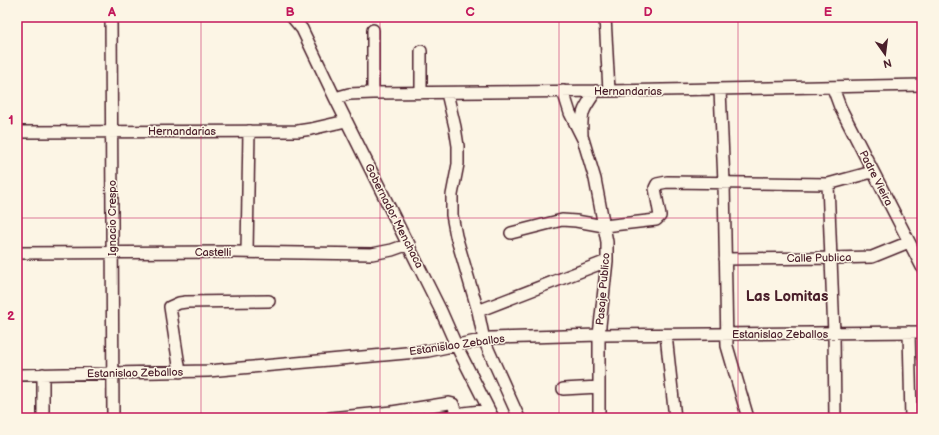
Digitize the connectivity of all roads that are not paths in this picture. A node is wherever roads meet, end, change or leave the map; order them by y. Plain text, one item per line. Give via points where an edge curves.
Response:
1 (111, 17) edge
2 (292, 17) edge
3 (605, 17) edge
4 (373, 30) dead end
5 (421, 51) dead end
6 (922, 85) edge
7 (833, 88) junction
8 (720, 90) junction
9 (563, 91) junction
10 (596, 91) junction
11 (609, 91) junction
12 (421, 93) junction
13 (447, 93) junction
14 (373, 94) junction
15 (335, 98) junction
16 (346, 121) junction
17 (112, 131) junction
18 (249, 131) junction
19 (17, 132) edge
20 (583, 140) junction
21 (872, 172) junction
22 (724, 182) junction
23 (828, 184) junction
24 (604, 226) junction
25 (511, 233) dead end
26 (909, 242) junction
27 (409, 244) junction
28 (112, 252) junction
29 (247, 252) junction
30 (17, 253) edge
31 (832, 258) junction
32 (725, 259) junction
33 (607, 261) junction
34 (922, 266) edge
35 (269, 301) dead end
36 (478, 311) junction
37 (909, 332) junction
38 (922, 332) edge
39 (834, 334) junction
40 (599, 335) junction
41 (666, 335) junction
42 (726, 335) junction
43 (484, 340) junction
44 (456, 345) junction
45 (180, 372) junction
46 (43, 374) junction
47 (113, 374) junction
48 (17, 375) edge
49 (599, 388) junction
50 (563, 389) dead end
51 (456, 413) junction
52 (491, 414) edge
53 (43, 418) edge
54 (113, 418) edge
55 (330, 418) edge
56 (446, 418) edge
57 (519, 418) edge
58 (599, 418) edge
59 (675, 418) edge
60 (748, 418) edge
61 (835, 418) edge
62 (911, 418) edge

1 - 17 street, Ignacio Crespo
2 - 15 street, Gobernador Menchaca via 302,29
3 - 11 street
4 - 14 street
5 - 12 street
6 - 7 street, Hernandarias
7 - 8 street, Hernandarias
7 - 21 street, Padre Vieira
8 - 11 street, Hernandarias
8 - 22 street
9 - 10 street, Hernandarias
9 - 13 street, Hernandarias
9 - 20 street, Pasaje Publico
10 - 11 street, Hernandarias
10 - 20 street, Pasaje Publico via 581,118
12 - 13 street, Hernandarias
12 - 14 street, Hernandarias
13 - 36 street via 458,146 452,215
14 - 15 street, Hernandarias via 349,94
15 - 16 street, Gobernador Menchaca
16 - 18 street, Hernandarias via 311,129
16 - 27 street, Gobernador Menchaca
17 - 18 street, Hernandarias
17 - 19 street, Hernandarias
17 - 28 street, Ignacio Crespo
18 - 29 street
20 - 24 street, Pasaje Publico via 595,180
21 - 23 street
21 - 26 street, Padre Vieira
22 - 23 street
22 - 24 street via 657,184 655,188 660,216 656,220
22 - 32 street
23 - 31 street
24 - 25 street via 562,220
24 - 33 street, Pasaje Publico
26 - 31 street, Calle Publica via 872,257
26 - 34 street, Padre Vieira
27 - 29 street, Castelli via 372,254
27 - 44 street, Gobernador Menchaca
28 - 29 street, Castelli
28 - 30 street, Castelli
28 - 47 street, Ignacio Crespo
31 - 32 street, Calle Publica
31 - 39 street
32 - 42 street
33 - 36 street
33 - 40 street, Pasaje Publico
35 - 45 street via 186,302 170,307
36 - 43 street
37 - 38 street, Estanislao Zeballos
37 - 39 street, Estanislao Zeballos
37 - 62 street
39 - 42 street, Estanislao Zeballos
39 - 61 street
40 - 41 street, Estanislao Zeballos
40 - 43 street, Estanislao Zeballos
40 - 49 street, Pasaje Publico
41 - 42 street, Estanislao Zeballos
41 - 59 street
42 - 60 street
43 - 44 street, Estanislao Zeballos
43 - 57 street
44 - 45 street, Estanislao Zeballos via 428,351
44 - 52 street, Gobernador Menchaca
45 - 47 street, Estanislao Zeballos
46 - 47 street, Estanislao Zeballos
46 - 48 street, Estanislao Zeballos
46 - 53 street
47 - 54 street, Ignacio Crespo
49 - 50 street
49 - 58 street, Pasaje Publico
51 - 52 street via 476,411
51 - 55 street via 453,404 448,403
51 - 56 street

